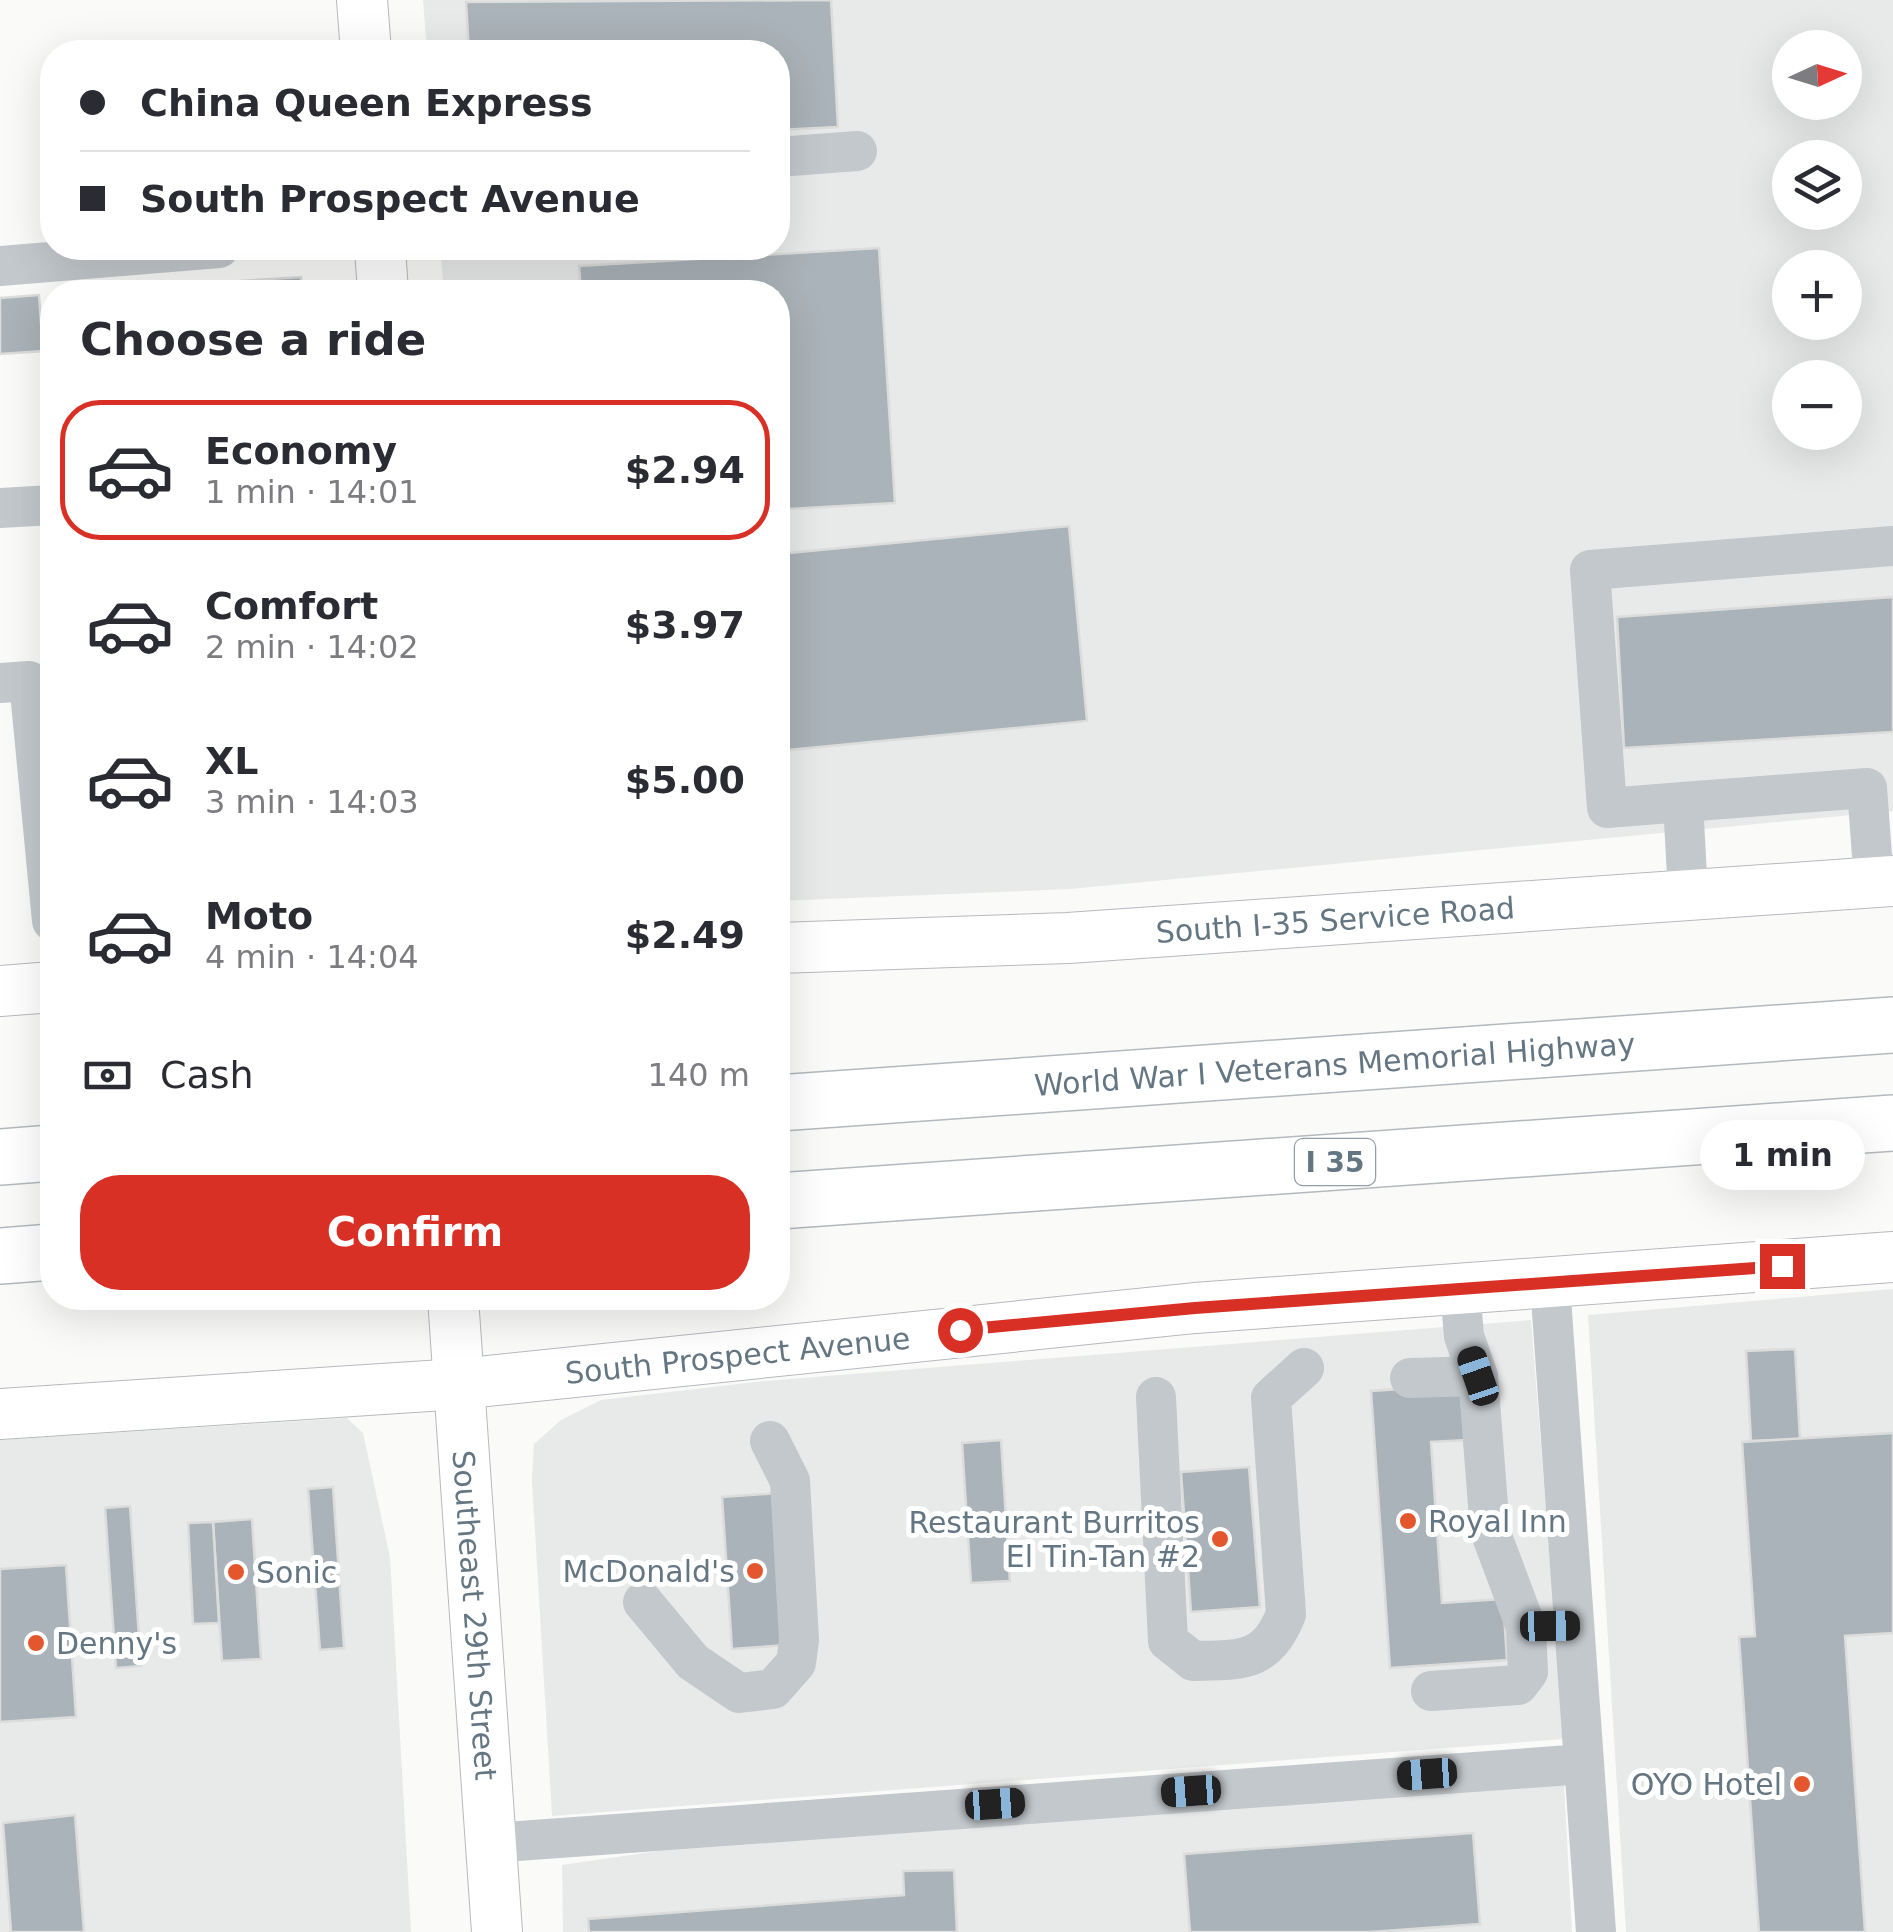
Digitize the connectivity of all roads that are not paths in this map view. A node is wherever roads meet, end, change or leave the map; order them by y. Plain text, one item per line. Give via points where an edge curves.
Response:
1 (362, 0) edge
2 (365, 40) edge
3 (857, 151) dead end
4 (790, 156) edge
5 (73, 260) edge
6 (0, 266) edge
7 (40, 506) edge
8 (0, 508) edge
9 (1893, 546) edge
10 (0, 683) edge
11 (1880, 787) edge
12 (40, 796) edge
13 (1683, 802) junction
14 (1884, 882) edge
15 (1688, 895) junction
16 (790, 948) edge
17 (40, 988) edge
18 (0, 991) edge
19 (1893, 1025) edge
20 (790, 1101) edge
21 (1893, 1122) edge
22 (40, 1154) edge
23 (0, 1157) edge
24 (790, 1200) edge
25 (40, 1253) edge
26 (0, 1256) edge
27 (1893, 1257) edge
28 (1550, 1284) junction
29 (1460, 1290) junction
30 (453, 1310) edge
31 (1304, 1368) dead end
32 (1478, 1376) junction
33 (1410, 1378) dead end
34 (459, 1384) junction
35 (1156, 1397) dead end
36 (0, 1414) edge
37 (770, 1442) dead end
38 (643, 1602) dead end
39 (1574, 1626) junction
40 (1526, 1627) junction
41 (1431, 1691) dead end
42 (1584, 1764) junction
43 (491, 1842) junction
44 (498, 1932) edge
45 (1596, 1932) edge

1 - 2 main road
3 - 4 street
5 - 6 street
7 - 8 street
9 - 13 street via 1590,570 1607,808
10 - 12 street via 29,681
11 - 13 street
11 - 14 street
13 - 15 street
14 - 15 main road, South I-35 Service Road
15 - 16 main road, South I-35 Service Road via 1068,938
17 - 18 main road
19 - 20 highway, World War I Veterans Memorial Highway
21 - 24 highway, I 35
22 - 23 highway
25 - 26 highway
27 - 28 main road, South Prospect Avenue
28 - 29 main road, South Prospect Avenue
28 - 39 street
29 - 32 street via 1464,1336
29 - 34 main road, South Prospect Avenue via 1195,1308
30 - 34 main road, Southeast 29th Street
31 - 35 street via 1271,1398 1286,1614 1276,1642 1245,1659 1193,1662 1168,1641
32 - 33 street
32 - 40 street via 1490,1531
34 - 36 main road, South Prospect Avenue
34 - 43 main road, Southeast 29th Street
37 - 38 street via 790,1481 796,1663 773,1689 739,1693 693,1662
39 - 40 street
39 - 42 street
40 - 41 street via 1528,1672 1518,1685
42 - 43 street
42 - 45 street
43 - 44 main road, Southeast 29th Street

